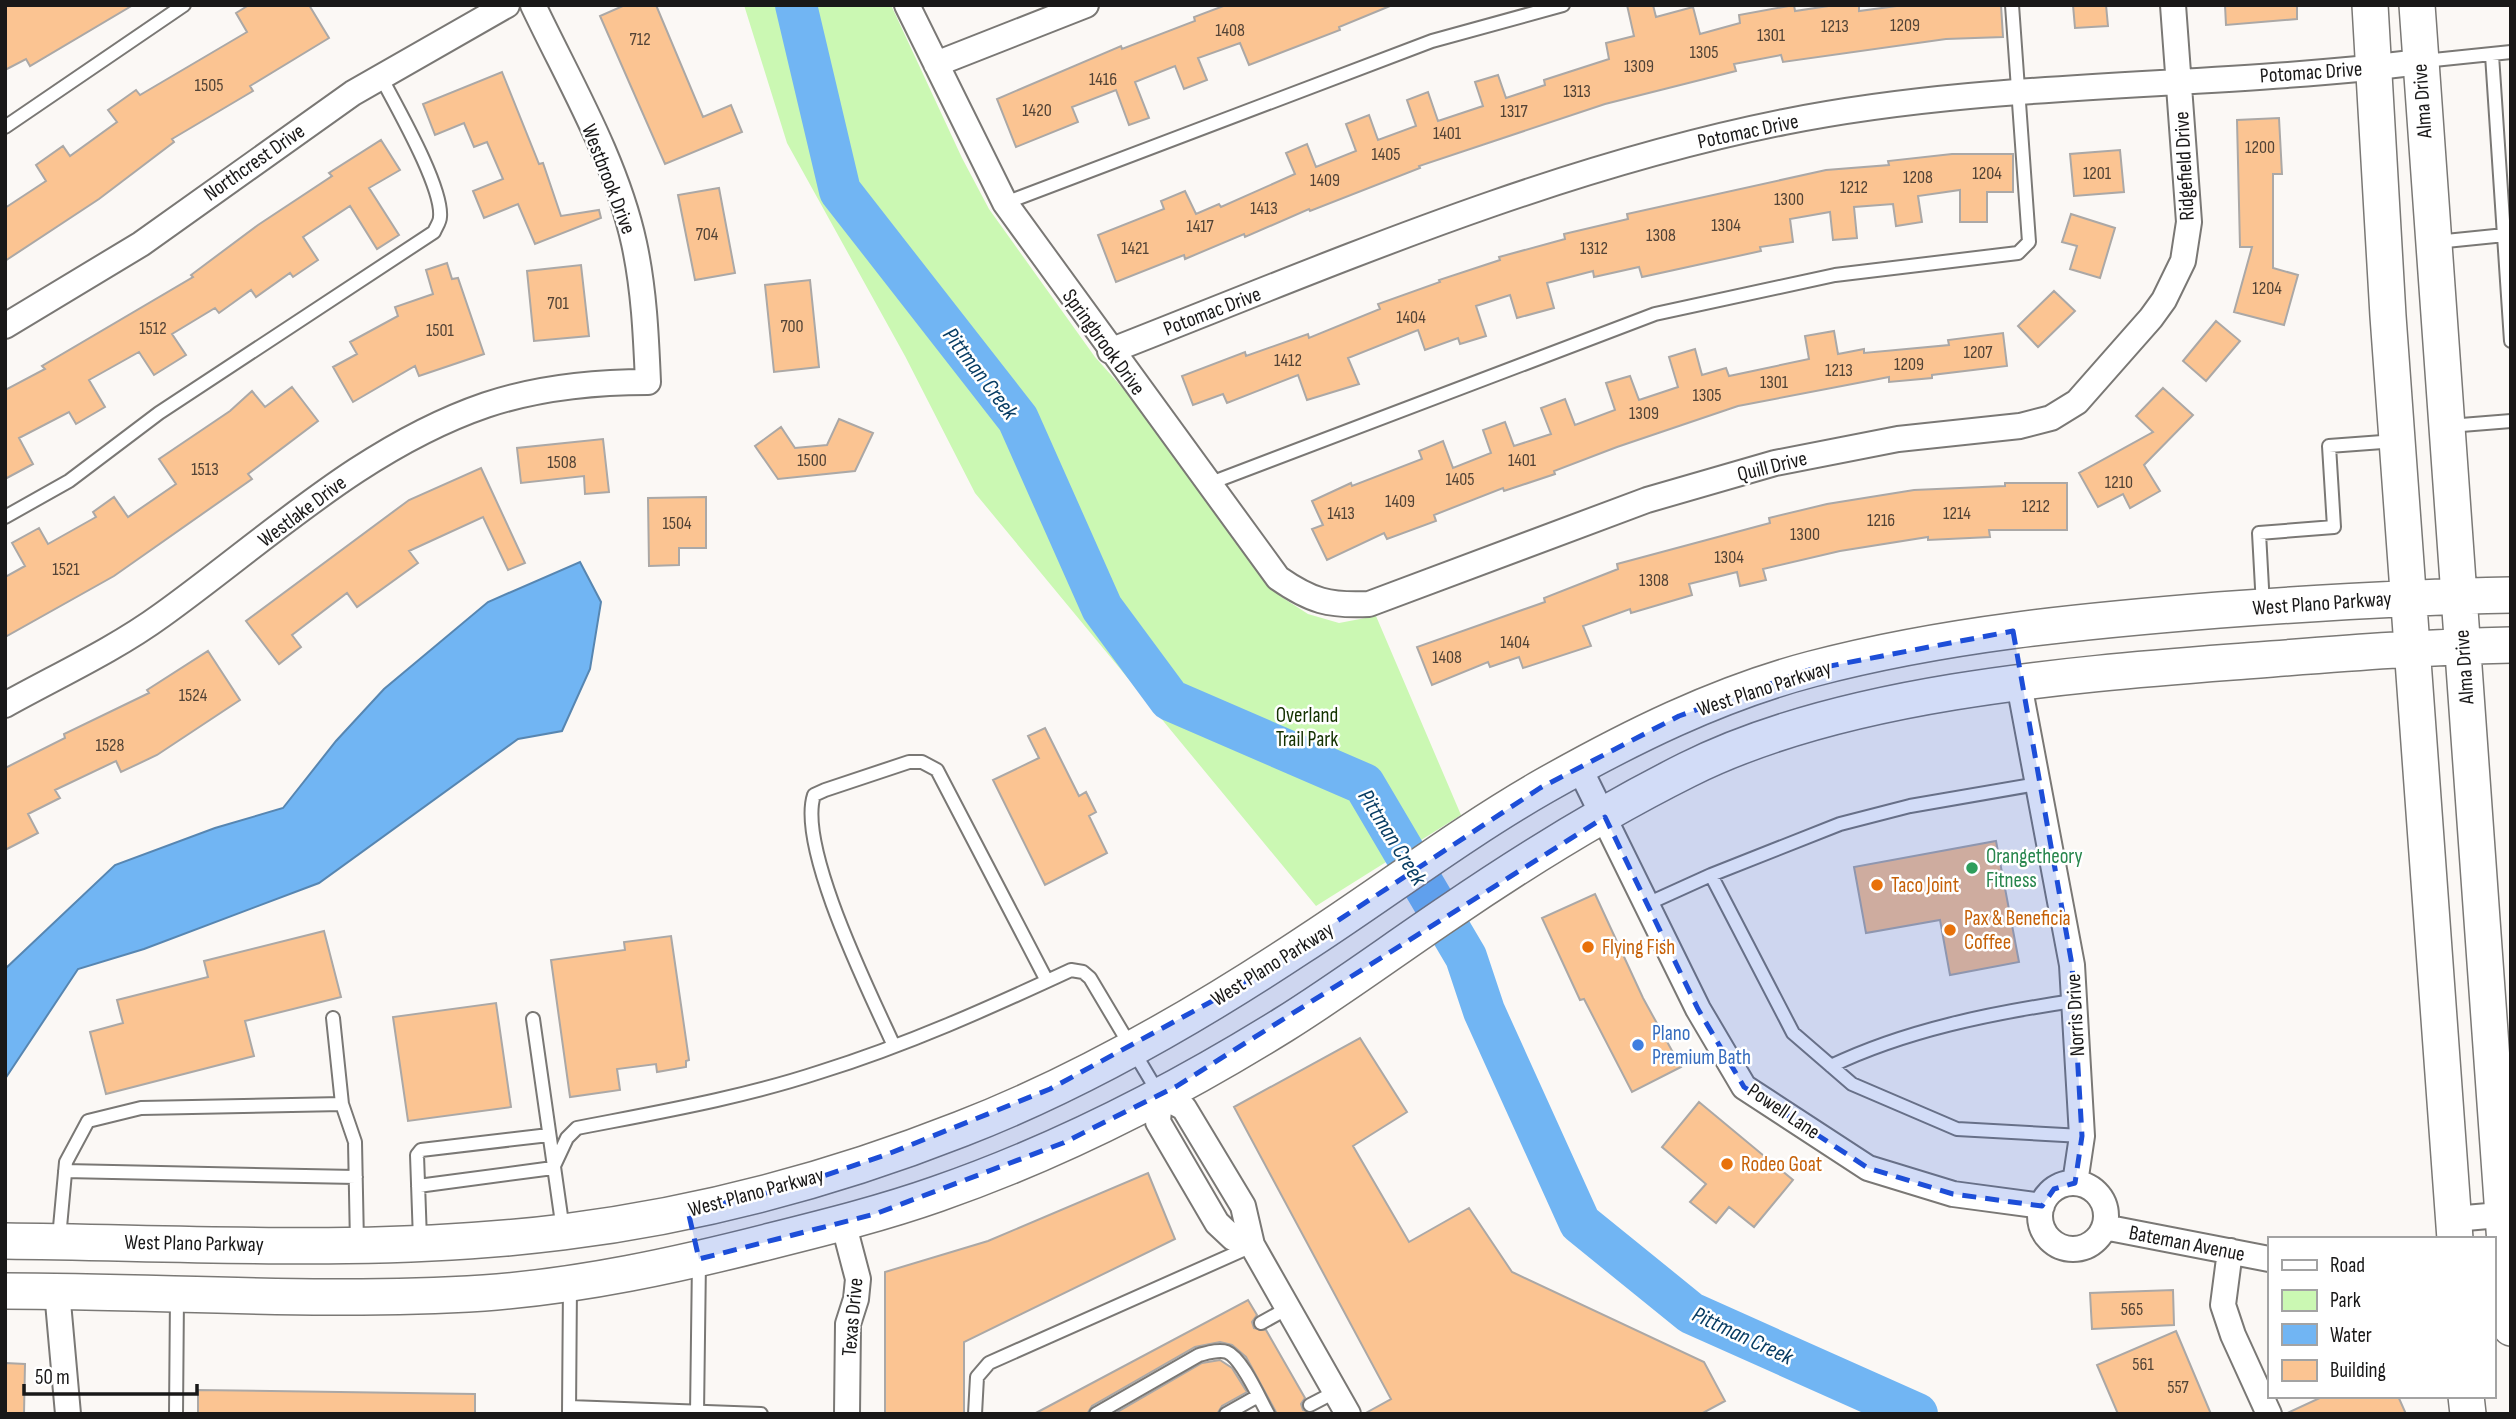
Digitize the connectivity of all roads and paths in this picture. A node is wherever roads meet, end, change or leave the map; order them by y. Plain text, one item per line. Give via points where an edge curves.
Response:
1 (184, 5) edge
2 (507, 5) edge
3 (533, 5) edge
4 (907, 5) edge
5 (1086, 5) edge
6 (1563, 5) edge
7 (2012, 5) edge
8 (2174, 5) edge
9 (2370, 5) edge
10 (2417, 5) edge
11 (2511, 52) edge
12 (2493, 55) junction
13 (2420, 62) junction
14 (936, 64) junction
15 (2372, 68) junction
16 (381, 77) junction
17 (2179, 82) junction
18 (2018, 93) junction
19 (5, 127) edge
20 (1005, 203) junction
21 (2505, 235) junction
22 (2432, 243) junction
23 (2151, 318) joint
24 (5, 326) edge
25 (2511, 341) edge
26 (1110, 351) junction
27 (625, 382) joint
28 (2511, 421) edge
29 (2445, 426) junction
30 (2398, 441) junction
31 (1208, 484) junction
32 (5, 517) edge
33 (2459, 595) junction
34 (2511, 595) edge
35 (2409, 596) junction
36 (1369, 604) joint
37 (2263, 607) junction
38 (2013, 631) junction
39 (2511, 645) edge
40 (2462, 646) junction
41 (2413, 648) junction
42 (2019, 684) junction
43 (5, 705) edge
44 (1579, 767) junction
45 (2037, 784) junction
46 (1605, 817) junction
47 (1711, 875) junction
48 (1647, 904) junction
49 (1047, 981) junction
50 (2073, 1001) junction
51 (333, 1018) dead end
52 (533, 1019) dead end
53 (894, 1046) junction
54 (1133, 1048) junction
55 (1831, 1066) junction
56 (1160, 1095) junction
57 (342, 1104) junction
58 (549, 1135) junction
59 (2082, 1136) junction
60 (553, 1168) junction
61 (65, 1171) junction
62 (356, 1177) junction
63 (2075, 1183) junction
64 (418, 1186) junction
65 (2042, 1206) junction
66 (688, 1211) junction
67 (2506, 1214) edge
68 (843, 1222) junction
69 (2104, 1227) junction
70 (2454, 1229) edge
71 (563, 1232) junction
72 (5, 1241) edge
73 (59, 1242) junction
74 (420, 1243) junction
75 (358, 1245) junction
76 (1252, 1245) junction
77 (2230, 1251) junction
78 (699, 1259) junction
79 (2268, 1259) edge
80 (570, 1284) junction
81 (5, 1291) edge
82 (57, 1291) junction
83 (177, 1293) junction
84 (2495, 1307) edge
85 (1288, 1308) junction
86 (1261, 1323) dead end
87 (2511, 1327) edge
88 (1335, 1392) junction
89 (1258, 1396) junction
90 (1310, 1405) dead end
91 (569, 1411) edge
92 (697, 1412) edge
93 (68, 1414) edge
94 (176, 1414) edge
95 (761, 1414) edge
96 (847, 1414) edge
97 (975, 1414) edge
98 (1096, 1414) edge
99 (1226, 1414) edge
100 (1268, 1414) edge
101 (1348, 1414) edge
102 (2269, 1414) edge

1 - 19 lane
2 - 16 street, Northcrest Drive
3 - 27 street, Westbrook Drive via 611,170 634,241 646,315 648,382
4 - 14 street, Springbrook Drive
5 - 14 street
6 - 20 lane via 1432,41
7 - 18 lane
8 - 17 street, Ridgefield Drive
9 - 15 main road
10 - 13 main road, Alma Drive
11 - 12 lane
12 - 13 lane
12 - 21 lane
13 - 15 street, Potomac Drive
13 - 22 main road, Alma Drive
14 - 20 street, Springbrook Drive
15 - 17 street, Potomac Drive
15 - 30 main road
16 - 24 street, Northcrest Drive via 141,244
16 - 32 lane via 438,201 440,218 434,232 159,413 69,481
17 - 18 street, Potomac Drive
17 - 23 street, Ridgefield Drive via 2189,222 2183,261
18 - 26 street, Potomac Drive via 1934,99 1786,121 1629,158 1480,206
18 - 31 lane via 2029,242 2018,253 1835,275 1655,314
20 - 26 street, Springbrook Drive
21 - 22 lane
21 - 25 lane
22 - 29 main road, Alma Drive
23 - 36 street, Quill Drive via 2077,402 2051,418 2020,426 1898,439 1775,463 1647,500
26 - 31 street, Springbrook Drive
27 - 43 street, Westlake Drive via 551,389 486,405 425,431 367,463 159,618
28 - 29 lane
29 - 33 main road, Alma Drive
30 - 35 main road
30 - 37 lane via 2329,446 2334,527 2259,533
31 - 36 street, Springbrook Drive via 1278,578 1305,596 1336,606
33 - 34 main road, West Plano Parkway
33 - 35 main road, West Plano Parkway
33 - 40 main road, Alma Drive
35 - 37 main road, West Plano Parkway
35 - 41 main road
37 - 38 main road, West Plano Parkway via 2101,619
38 - 42 main road
38 - 44 main road, West Plano Parkway via 1809,670 1679,716
39 - 40 main road
40 - 41 main road
40 - 67 main road, Alma Drive
41 - 42 main road via 2134,669
41 - 70 main road
42 - 45 street, Norris Drive
42 - 46 main road via 1870,709 1767,737 1687,770
44 - 46 street, Powell Lane
44 - 54 main road, West Plano Parkway via 1229,992
45 - 47 lane via 1910,806 1840,824
45 - 50 street, Norris Drive via 2072,965
46 - 48 street, Powell Lane
46 - 56 main road via 1482,891 1285,1024
47 - 48 lane
47 - 55 lane via 1793,1033
48 - 65 street, Powell Lane via 1698,1009 1744,1087 1868,1168 1953,1194
49 - 53 lane via 958,1023
49 - 53 lane via 937,770 922,762 909,762 825,790 814,795 809,824 841,930
49 - 54 lane via 1071,970 1083,972
50 - 55 lane via 2016,1009 1871,1047
50 - 59 street, Norris Drive
51 - 57 lane
52 - 58 lane
53 - 60 lane via 718,1101 577,1128
54 - 56 lane
54 - 66 main road, West Plano Parkway via 962,1129 788,1188
55 - 59 lane via 1852,1084 1957,1129
56 - 68 main road via 1063,1143 942,1193
56 - 76 street via 1184,1108 1243,1206
57 - 61 lane via 141,1108 88,1121
57 - 62 lane via 355,1142
58 - 60 lane
58 - 64 lane via 421,1150 417,1155
59 - 63 street, Norris Drive
60 - 64 lane
60 - 71 lane
61 - 62 lane
61 - 73 lane
62 - 75 lane
63 - 65 street via 2054,1189
63 - 69 street via 2093,1189 2100,1197
64 - 74 lane
65 - 69 street via 2043,1228 2068,1248 2090,1244
66 - 71 main road, West Plano Parkway
66 - 78 main road
67 - 70 street
67 - 87 main road, Alma Drive
68 - 78 main road
68 - 96 street, Texas Drive via 858,1279 848,1324
69 - 77 street, Bateman Avenue
71 - 74 main road, West Plano Parkway
71 - 80 main road
72 - 73 main road, West Plano Parkway
73 - 75 main road, West Plano Parkway
73 - 82 main road
74 - 75 main road, West Plano Parkway
76 - 85 street
76 - 97 lane via 989,1363 977,1377
77 - 79 street, Bateman Avenue
77 - 102 street via 2223,1305
78 - 80 main road
78 - 92 lane
80 - 83 main road via 430,1295
80 - 91 lane
81 - 82 main road
82 - 83 main road
82 - 93 street
83 - 94 lane
84 - 87 main road
85 - 86 lane
85 - 88 street
88 - 90 lane
88 - 101 street
89 - 98 lane via 1236,1359 1226,1352 1212,1352
89 - 99 lane
89 - 100 lane
91 - 92 lane
92 - 95 lane

